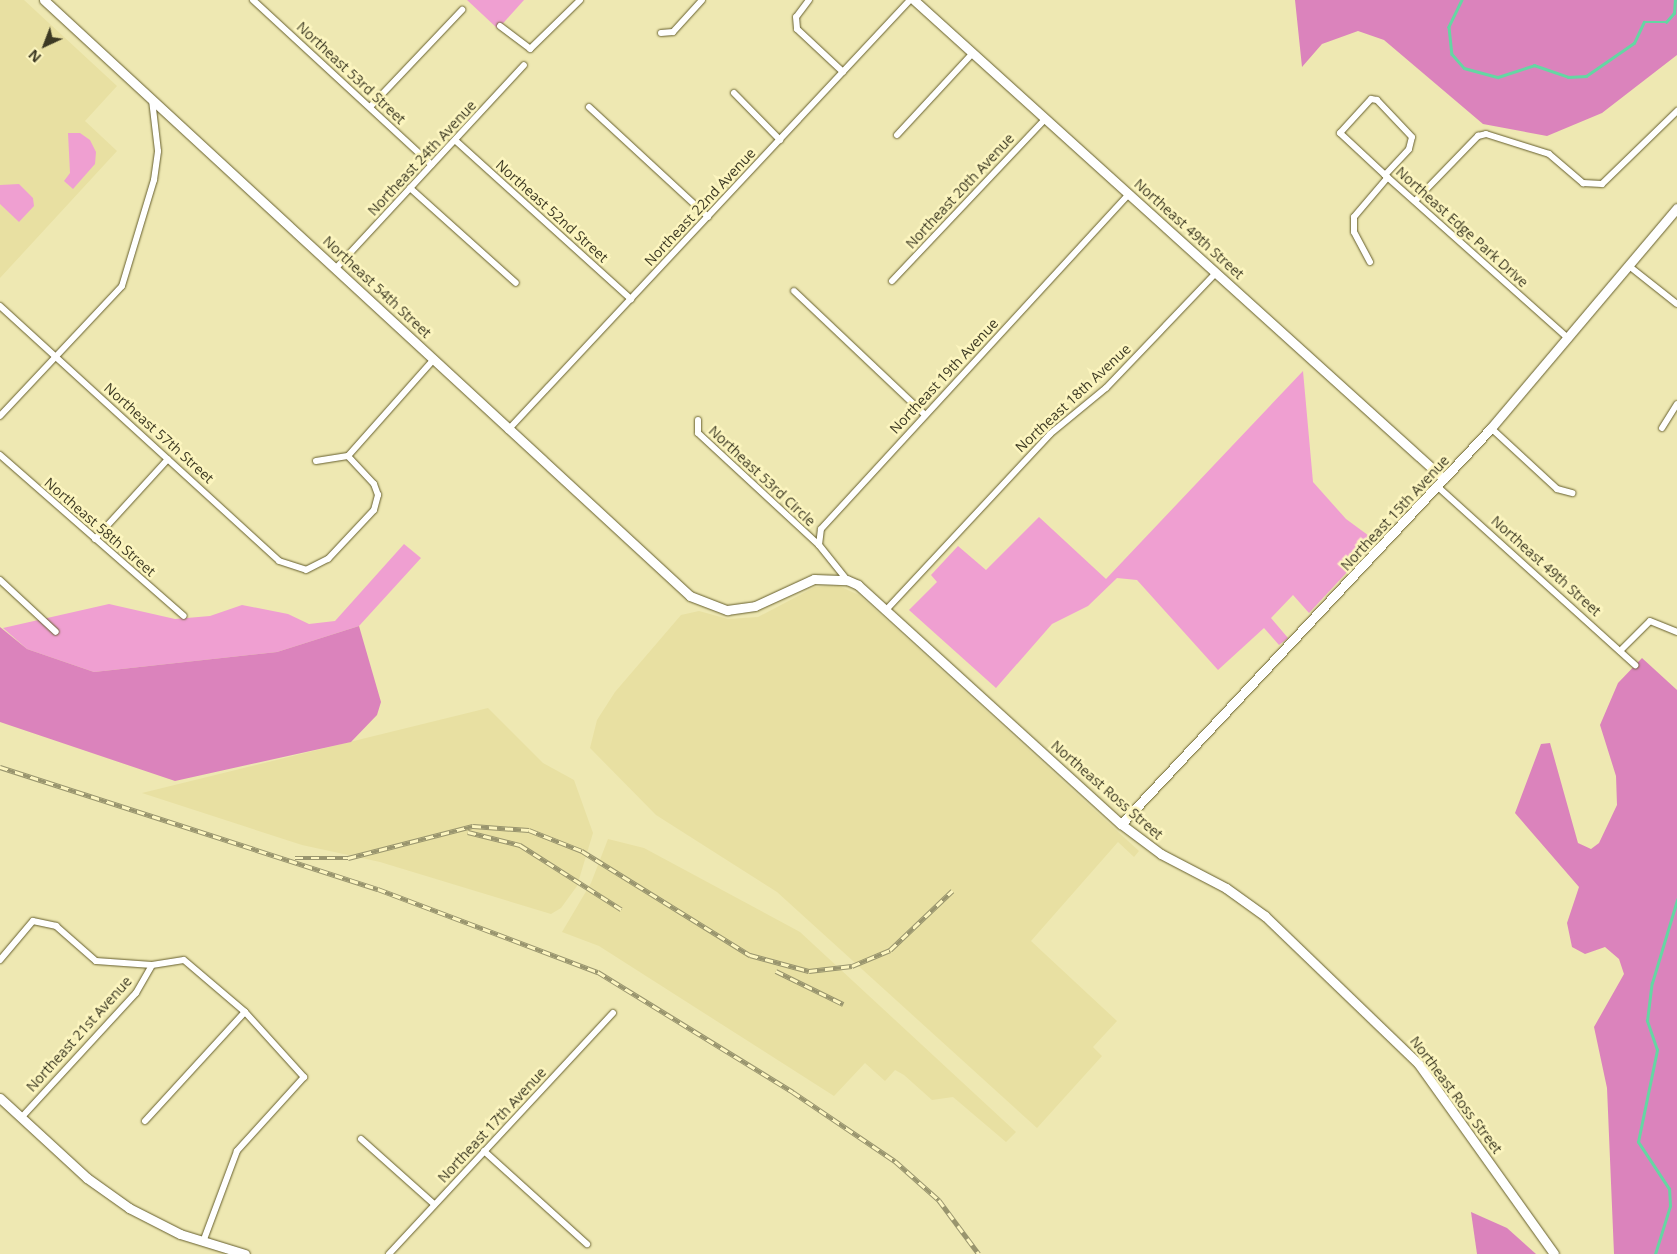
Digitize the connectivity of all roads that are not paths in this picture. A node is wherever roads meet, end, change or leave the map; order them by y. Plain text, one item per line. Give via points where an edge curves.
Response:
1 (44, 0) edge
2 (253, 0) edge
3 (580, 0) edge
4 (702, 0) edge
5 (809, 0) edge
6 (910, 0) edge
7 (914, 0) edge
8 (462, 10) dead end
9 (500, 26) dead end
10 (660, 33) dead end
11 (973, 53) junction
12 (524, 65) dead end
13 (842, 72) junction
14 (734, 93) dead end
15 (152, 96) junction
16 (370, 107) junction
17 (589, 107) dead end
18 (1677, 111) edge
19 (1045, 118) junction
20 (897, 135) dead end
21 (780, 140) junction
22 (456, 141) junction
23 (432, 165) junction
24 (1386, 176) junction
25 (410, 188) junction
26 (1129, 194) junction
27 (1415, 201) junction
28 (1677, 208) edge
29 (708, 217) junction
30 (1370, 262) dead end
31 (1630, 266) junction
32 (337, 267) junction
33 (1216, 273) junction
34 (892, 281) dead end
35 (516, 283) dead end
36 (794, 291) dead end
37 (631, 299) junction
38 (1677, 304) edge
39 (0, 306) edge
40 (1568, 339) junction
41 (54, 356) junction
42 (434, 359) junction
43 (1677, 404) edge
44 (925, 415) junction
45 (0, 416) edge
46 (698, 420) dead end
47 (1491, 428) junction
48 (1662, 428) dead end
49 (508, 430) junction
50 (0, 455) edge
51 (348, 456) junction
52 (168, 459) junction
53 (316, 461) dead end
54 (1444, 479) junction
55 (1438, 487) junction
56 (1572, 493) dead end
57 (95, 539) junction
58 (819, 544) junction
59 (0, 580) edge
60 (847, 580) junction
61 (887, 609) junction
62 (184, 616) dead end
63 (56, 632) dead end
64 (1677, 632) edge
65 (1620, 651) junction
66 (1635, 665) dead end
67 (1121, 824) junction
68 (0, 960) edge
69 (152, 965) junction
70 (245, 1012) junction
71 (613, 1013) dead end
72 (0, 1098) edge
73 (21, 1118) junction
74 (145, 1121) dead end
75 (361, 1138) dead end
76 (484, 1152) junction
77 (434, 1204) junction
78 (203, 1242) junction
79 (587, 1244) dead end
80 (245, 1254) edge
81 (389, 1254) edge
82 (1554, 1254) edge

1 - 15 street, Northeast 54th Street
2 - 16 street, Northeast 53rd Street
3 - 9 street via 530,49
4 - 10 street via 673,32
5 - 13 street via 796,17 796,29
6 - 13 street, Northeast 22nd Avenue
7 - 11 street, Northeast 49th Street
8 - 16 street
11 - 19 street, Northeast 49th Street
11 - 20 street
12 - 22 street, Northeast 24th Avenue
13 - 21 street, Northeast 22nd Avenue
14 - 21 street
15 - 32 street, Northeast 54th Street
15 - 41 street via 158,151 154,180 122,286
16 - 23 street, Northeast 53rd Street
17 - 29 street
18 - 27 street via 1602,184 1583,184 1549,154 1486,134 1478,136
19 - 26 street, Northeast 49th Street
19 - 34 street, Northeast 20th Avenue
21 - 29 street, Northeast 22nd Avenue
22 - 23 street, Northeast 24th Avenue
22 - 37 street, Northeast 52nd Street
23 - 25 street, Northeast 24th Avenue
24 - 24 street, Northeast Edge Park Drive via 1409,149 1412,137 1377,100 1365,104 1340,133
24 - 27 street, Northeast Edge Park Drive
24 - 30 street via 1354,217 1354,232
25 - 32 street, Northeast 24th Avenue
25 - 35 street
26 - 33 street, Northeast 49th Street
26 - 44 street, Northeast 19th Avenue
27 - 40 street, Northeast Edge Park Drive
28 - 31 street, Northeast 15th Avenue
29 - 37 street, Northeast 22nd Avenue
31 - 38 street
31 - 40 street, Northeast 15th Avenue
32 - 42 street, Northeast 54th Street
33 - 54 street, Northeast 49th Street
33 - 61 street, Northeast 18th Avenue via 1106,388 1050,434
36 - 44 street
37 - 49 street, Northeast 22nd Avenue
39 - 41 street, Northeast 57th Street
40 - 47 street, Northeast 15th Avenue
41 - 45 street
41 - 52 street, Northeast 57th Street
42 - 49 street, Northeast 54th Street
42 - 51 street
43 - 48 street
44 - 58 street, Northeast 19th Avenue via 821,529
46 - 58 street, Northeast 53rd Circle via 698,433
47 - 54 street, Northeast 15th Avenue
47 - 56 street via 1557,489
49 - 60 street, Northeast 54th Street via 690,596 710,606 744,608 814,579
50 - 57 street, Northeast 58th Street
51 - 52 street, Northeast 57th Street via 374,484 377,504 328,559 306,570 279,561
51 - 53 street
52 - 57 street
54 - 55 street, Northeast 15th Avenue
55 - 65 street, Northeast 49th Street
55 - 67 street, Northeast 15th Avenue
57 - 62 street, Northeast 58th Street
58 - 60 street
59 - 63 street
60 - 61 street, Northeast Ross Street
61 - 67 street, Northeast Ross Street
64 - 65 street via 1650,621
65 - 66 street, Northeast 49th Street
67 - 82 street, Northeast Ross Street via 1160,854 1226,888 1265,916 1376,1019 1447,1101
68 - 69 street via 33,921 56,926 96,961
69 - 70 street via 184,960
69 - 73 street, Northeast 21st Avenue via 136,993
70 - 74 street
70 - 78 street via 304,1077 237,1151
71 - 76 street, Northeast 17th Avenue
72 - 73 street
73 - 78 street via 101,1190 158,1224
75 - 77 street
76 - 77 street, Northeast 17th Avenue
76 - 79 street
77 - 81 street, Northeast 17th Avenue
78 - 80 street

